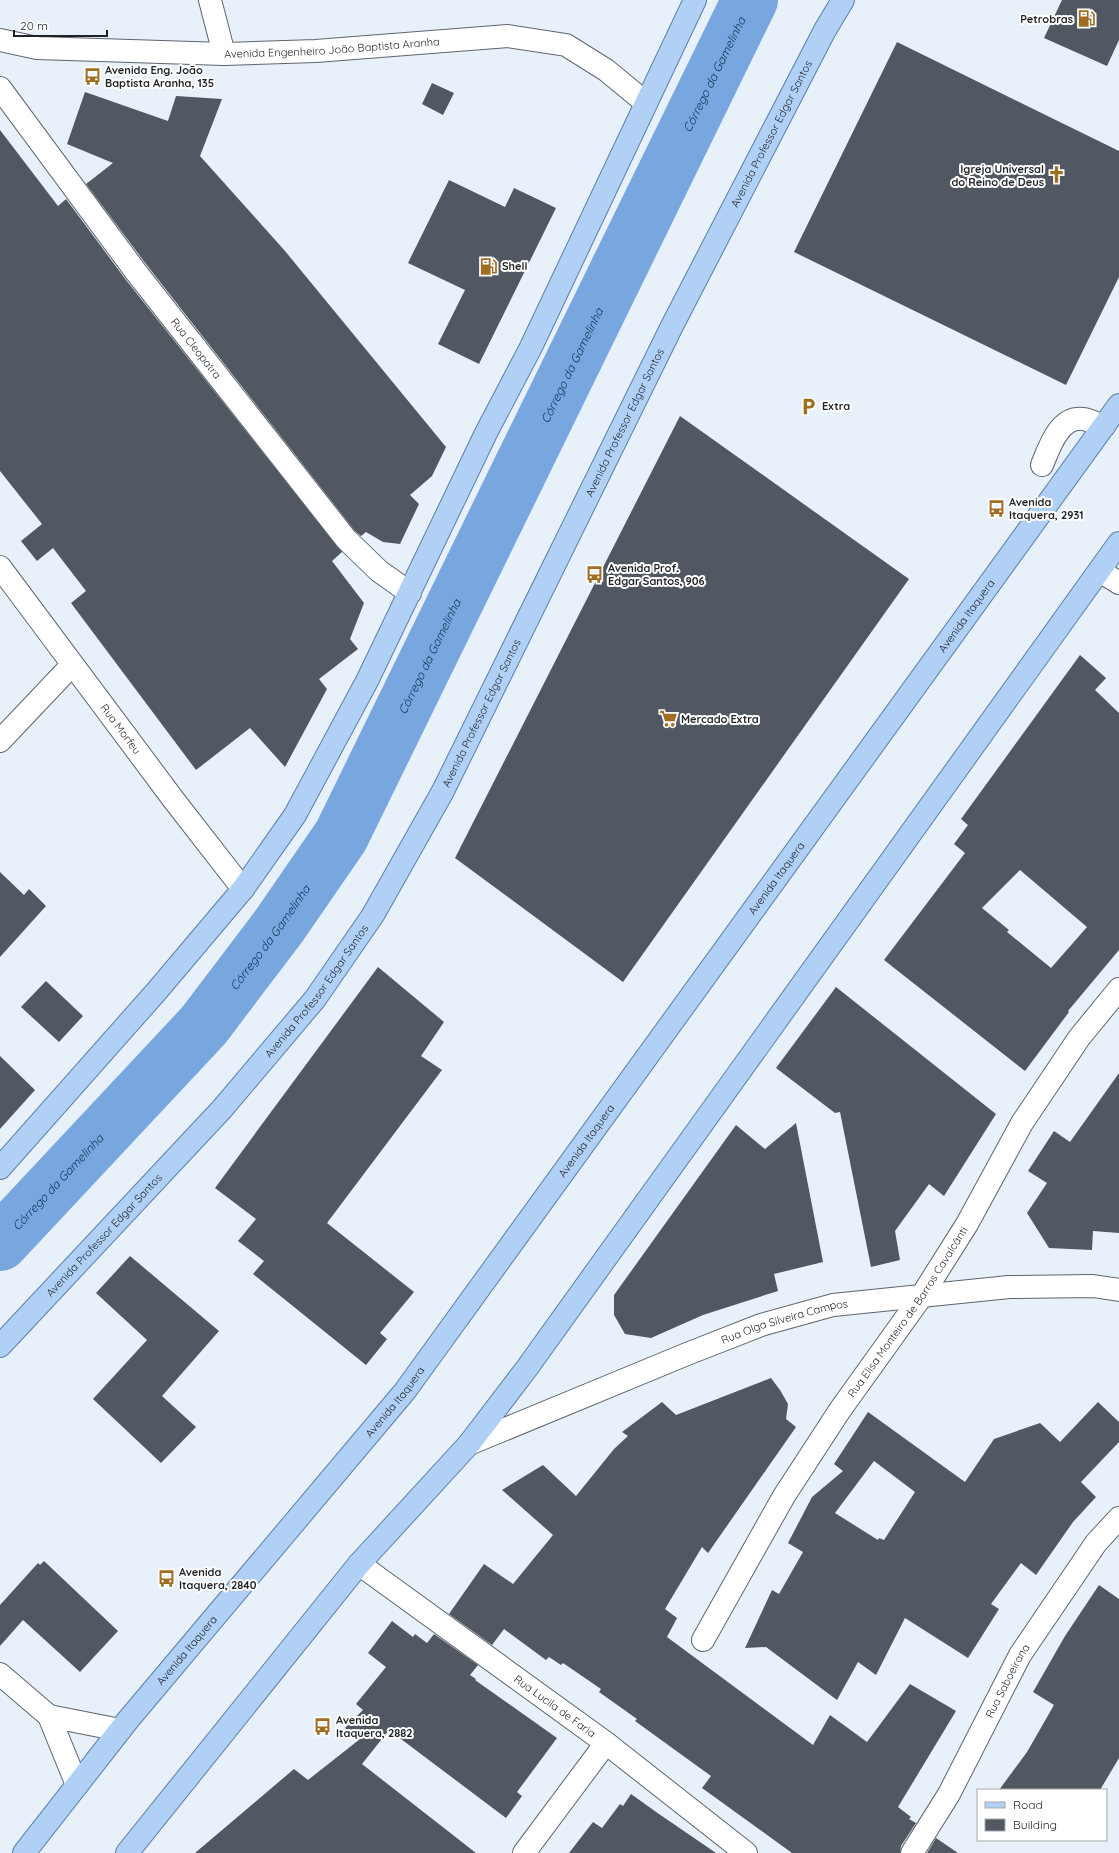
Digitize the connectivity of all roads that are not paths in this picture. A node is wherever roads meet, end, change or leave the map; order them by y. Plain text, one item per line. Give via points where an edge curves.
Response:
1 (210, 0) edge
2 (695, 0) edge
3 (843, 0) edge
4 (0, 40) edge
5 (224, 54) junction
6 (0, 88) edge
7 (646, 103) junction
8 (1114, 414) edge
9 (1042, 465) dead end
10 (1119, 543) edge
11 (0, 567) edge
12 (1100, 571) junction
13 (1119, 583) edge
14 (410, 593) junction
15 (72, 665) junction
16 (0, 742) edge
17 (243, 889) junction
18 (1119, 989) edge
19 (0, 1168) edge
20 (1119, 1290) edge
21 (921, 1297) junction
22 (0, 1346) edge
23 (469, 1444) junction
24 (1119, 1518) edge
25 (359, 1564) junction
26 (703, 1640) dead end
27 (0, 1674) edge
28 (49, 1716) junction
29 (120, 1730) junction
30 (606, 1744) junction
31 (77, 1785) junction
32 (24, 1853) edge
33 (127, 1853) edge
34 (524, 1853) edge
35 (746, 1853) edge
36 (912, 1853) edge

1 - 5 street
2 - 7 main road
3 - 22 main road, Avenida Professor Edgar Santos via 669,331 443,791 373,915 315,999 222,1109
4 - 5 street, Avenida Engenheiro João Baptista Aranha via 37,48
5 - 7 street, Avenida Engenheiro João Baptista Aranha via 316,51 508,36 566,45 606,70
6 - 14 street, Rua Cleopatra via 136,272 346,539 379,571
7 - 14 main road via 531,347 486,433
8 - 9 street via 1068,421 1056,433
8 - 29 main road, Avenida Itaquera via 405,1391
10 - 12 main road
11 - 15 street, Rua Morfeu
12 - 13 street
12 - 23 main road via 532,1362
14 - 17 main road via 367,681 294,815
15 - 16 street
15 - 17 street, Rua Morfeu
17 - 19 main road via 156,992
18 - 21 street, Rua Elisa Monteiro de Barros Cavalcânti via 1079,1038 1022,1122 967,1224
20 - 21 street, Rua Olga Silveira Campos via 1093,1286 1010,1287
21 - 23 street, Rua Olga Silveira Campos via 833,1305 761,1325
21 - 26 street, Rua Elisa Monteiro de Barros Cavalcânti via 840,1410 784,1496
23 - 25 main road
24 - 36 street, Rua Saboeirana via 1096,1543 1020,1655 949,1794
25 - 30 street, Rua Lucila de Faria
25 - 33 main road
27 - 28 street
28 - 29 street
28 - 31 street
29 - 31 main road, Avenida Itaquera
30 - 34 street
30 - 35 street, Rua Lucila de Faria
31 - 32 main road, Avenida Itaquera

